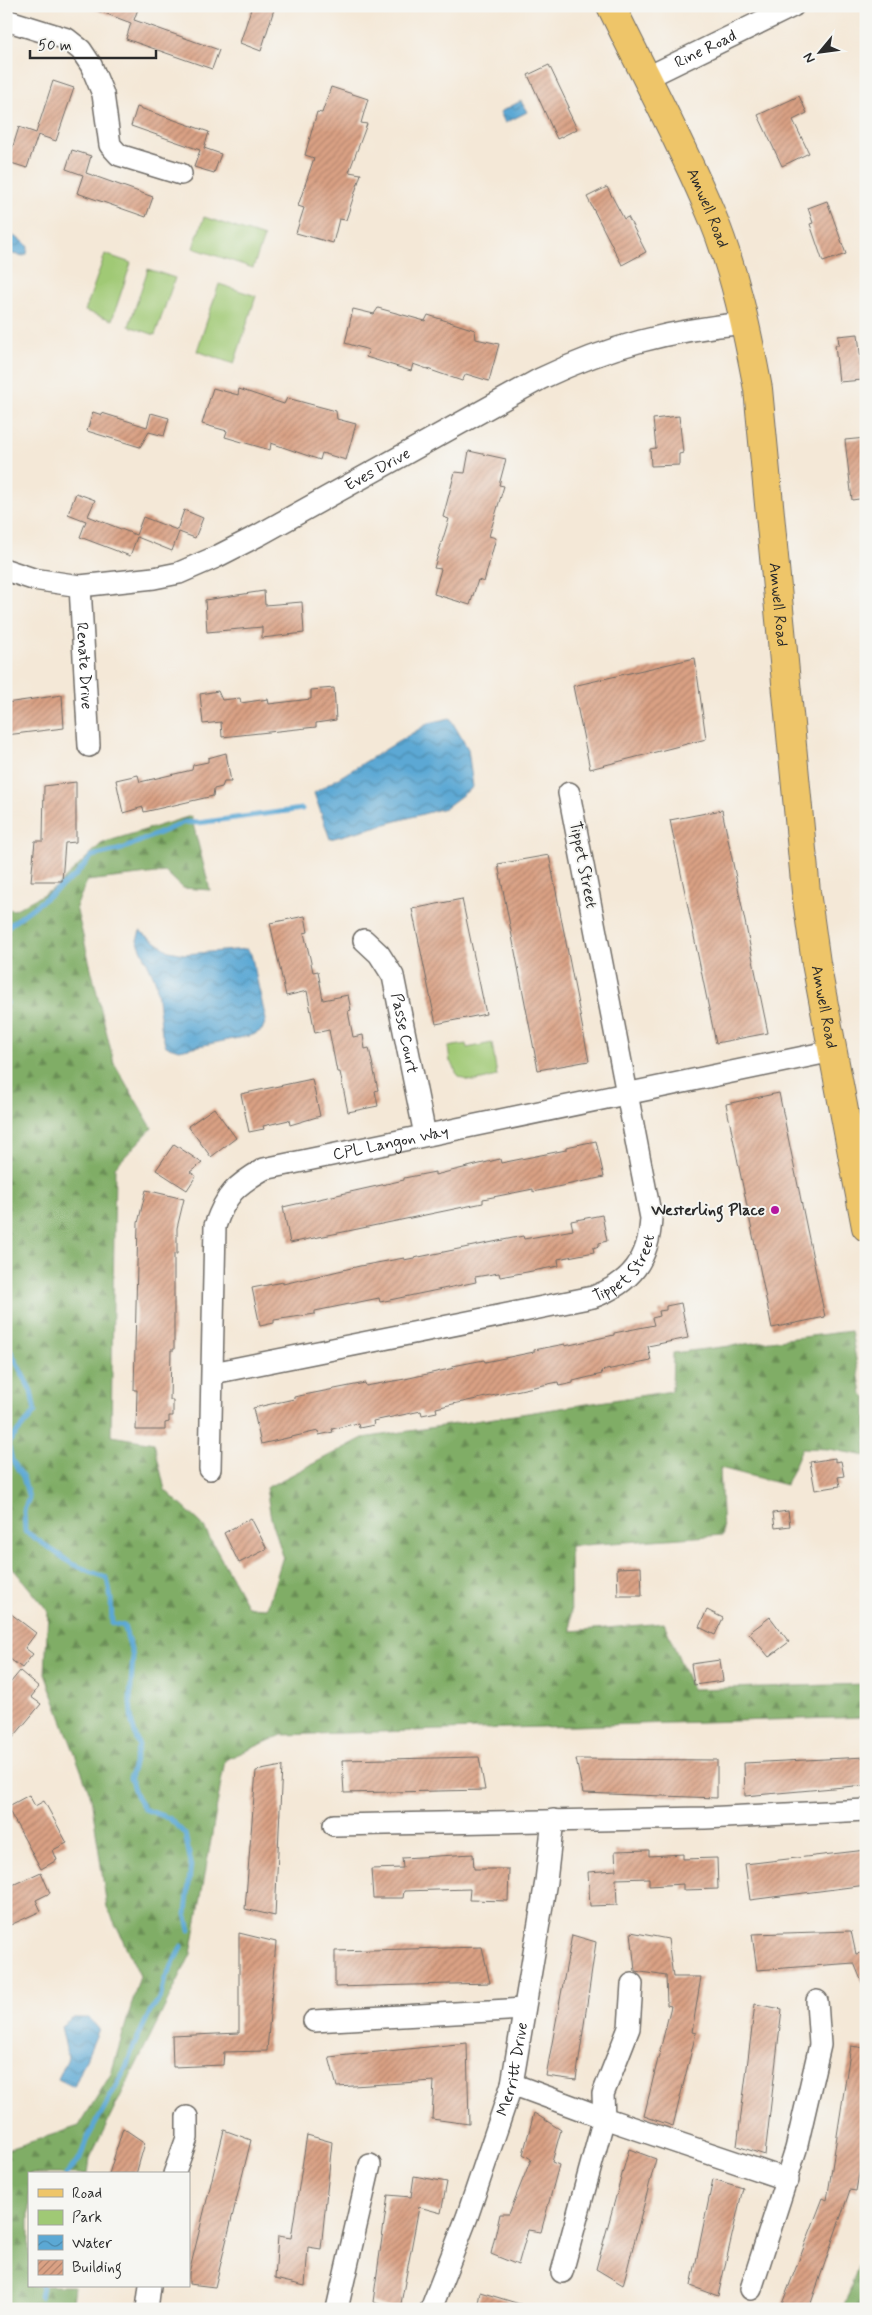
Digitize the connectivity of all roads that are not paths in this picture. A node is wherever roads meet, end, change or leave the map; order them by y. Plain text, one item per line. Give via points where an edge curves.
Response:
1 (611, 6) edge
2 (792, 6) edge
3 (6, 20) edge
4 (646, 78) junction
5 (181, 174) dead end
6 (746, 323) junction
7 (6, 570) edge
8 (80, 586) junction
9 (89, 746) dead end
10 (568, 793) dead end
11 (364, 940) dead end
12 (833, 1051) junction
13 (628, 1094) junction
14 (426, 1135) junction
15 (866, 1227) edge
16 (213, 1373) junction
17 (210, 1469) dead end
18 (866, 1810) edge
19 (553, 1820) junction
20 (334, 1825) dead end
21 (632, 1984) dead end
22 (817, 2000) dead end
23 (524, 2010) junction
24 (314, 2022) dead end
25 (512, 2084) junction
26 (187, 2117) dead end
27 (604, 2118) junction
28 (370, 2165) dead end
29 (175, 2172) edge
30 (788, 2180) junction
31 (562, 2272) dead end
32 (150, 2288) edge
33 (751, 2289) dead end
34 (147, 2309) edge
35 (338, 2309) edge
36 (431, 2309) edge

1 - 4 main road, Amwell Road
2 - 4 street, Rine Road
3 - 5 street via 67,39 81,50 103,94 110,145 119,155
4 - 6 main road, Amwell Road via 712,216
6 - 8 street, Eves Drive via 632,342 589,357 540,379 216,557 179,573
6 - 12 main road, Amwell Road via 761,418 806,892
7 - 8 street, Eves Drive via 33,579
8 - 9 street, Renate Drive
10 - 13 street, Tippet Street
11 - 14 street, Passe Court via 379,954 393,976
12 - 13 street, CPL Langon Way
12 - 15 main road, Amwell Road
13 - 14 street, CPL Langon Way
13 - 16 street, Tippet Street via 651,1218 650,1235 638,1267 610,1291 592,1298
14 - 16 street, CPL Langon Way via 264,1169 236,1188 222,1207 215,1226
16 - 17 street, CPL Langon Way
18 - 19 street via 705,1818
19 - 20 street
19 - 23 street, Merritt Drive
21 - 27 street via 629,2028 603,2094
22 - 30 street via 820,2045
23 - 24 street
23 - 25 street, Merritt Drive
25 - 27 street
25 - 36 street, Merritt Drive via 467,2217
26 - 29 street via 187,2138
27 - 30 street
27 - 31 street
28 - 35 street
30 - 33 street
32 - 34 street

